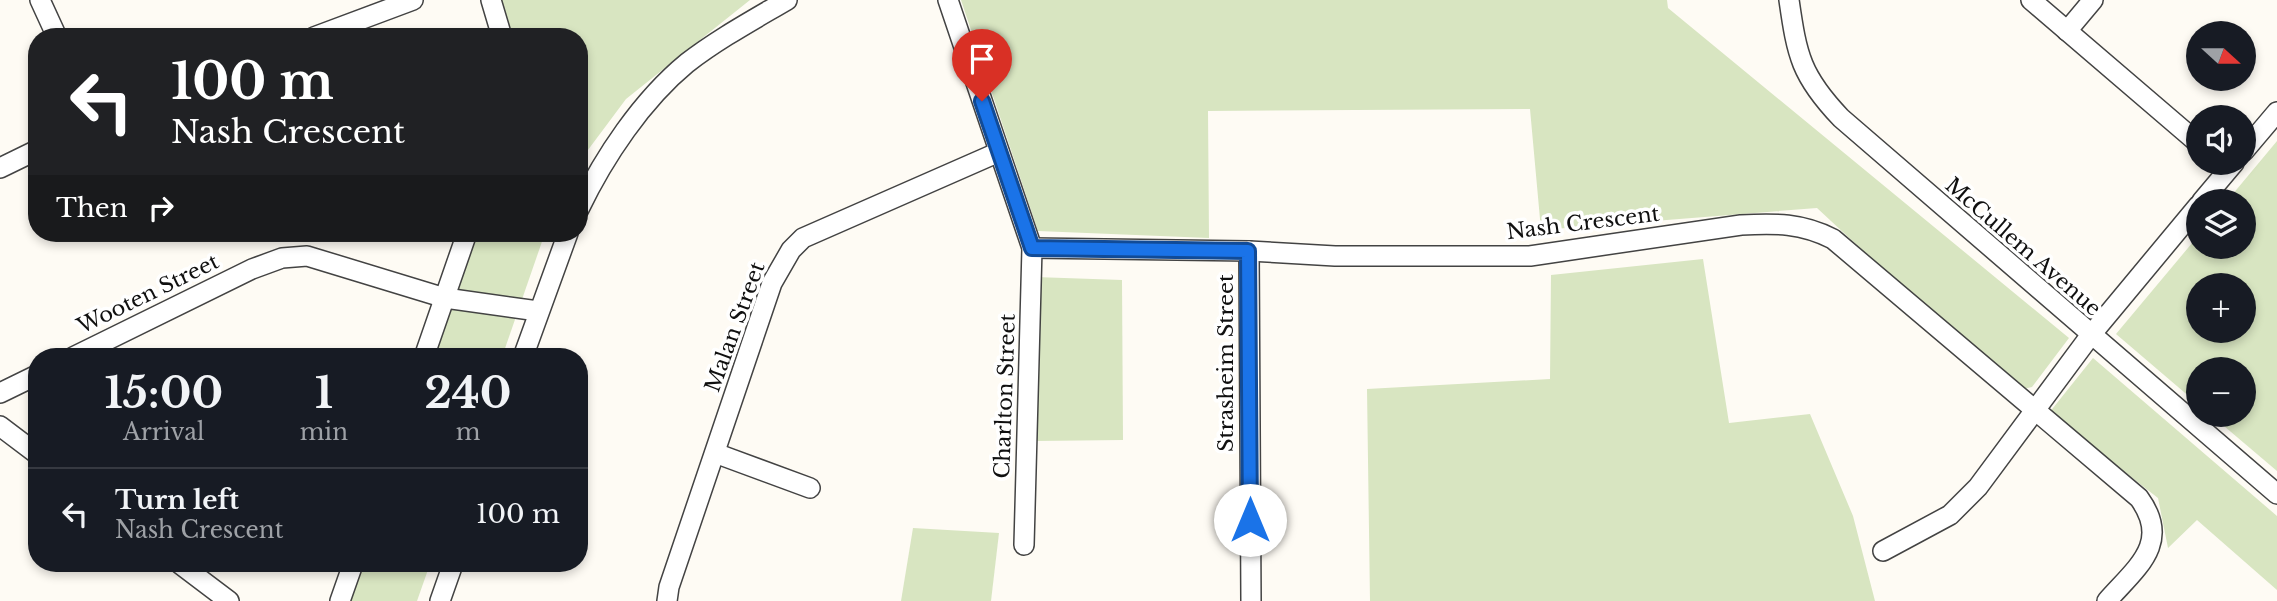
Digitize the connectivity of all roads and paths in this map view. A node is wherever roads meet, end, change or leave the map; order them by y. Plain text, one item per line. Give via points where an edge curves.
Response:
1 (40, 0) edge
2 (413, 0) edge
3 (491, 0) edge
4 (787, 0) edge
5 (948, 0) edge
6 (1789, 0) edge
7 (2031, 0) edge
8 (2093, 0) edge
9 (53, 28) edge
10 (338, 28) edge
11 (499, 28) edge
12 (2067, 31) junction
13 (2277, 112) edge
14 (2186, 134) edge
15 (2256, 137) edge
16 (999, 152) junction
17 (28, 154) edge
18 (0, 168) edge
19 (588, 190) edge
20 (2186, 221) edge
21 (464, 242) edge
22 (564, 242) edge
23 (1032, 248) junction
24 (1248, 251) junction
25 (445, 298) junction
26 (538, 310) junction
27 (2091, 336) junction
28 (91, 348) edge
29 (427, 348) edge
30 (526, 348) edge
31 (28, 379) edge
32 (0, 393) edge
33 (2035, 411) junction
34 (0, 426) edge
35 (28, 447) edge
36 (715, 453) junction
37 (810, 488) dead end
38 (2277, 494) edge
39 (1024, 545) dead end
40 (1883, 551) dead end
41 (191, 572) edge
42 (350, 572) edge
43 (450, 572) edge
44 (229, 601) edge
45 (340, 601) edge
46 (440, 601) edge
47 (667, 601) edge
48 (1251, 601) edge
49 (2107, 601) edge

1 - 9 street
2 - 10 street
3 - 11 street
4 - 19 street via 685,65 629,127
5 - 16 street
6 - 27 street, McCullem Avenue via 1796,50 1819,95
7 - 12 street
8 - 12 street
12 - 14 street
13 - 15 street
16 - 23 street
16 - 36 street, Malan Street via 823,228 790,250 772,283
17 - 18 street
20 - 27 street
21 - 25 street
22 - 26 street
23 - 24 street, Nash Crescent
23 - 39 street, Charlton Street
24 - 33 street, Nash Crescent via 1530,256 1741,225 1797,225 1833,239
24 - 48 street, Strasheim Street
25 - 26 street, Wooten Street
25 - 28 street, Wooten Street via 327,260 282,258
25 - 29 street
26 - 30 street
27 - 33 street
27 - 38 street, McCullem Avenue
31 - 32 street
33 - 40 street via 1963,504
33 - 49 street, Nash Crescent via 2149,512 2153,526 2148,554
34 - 35 street
36 - 37 street
36 - 47 street, Malan Street
41 - 44 street
42 - 45 street
43 - 46 street

